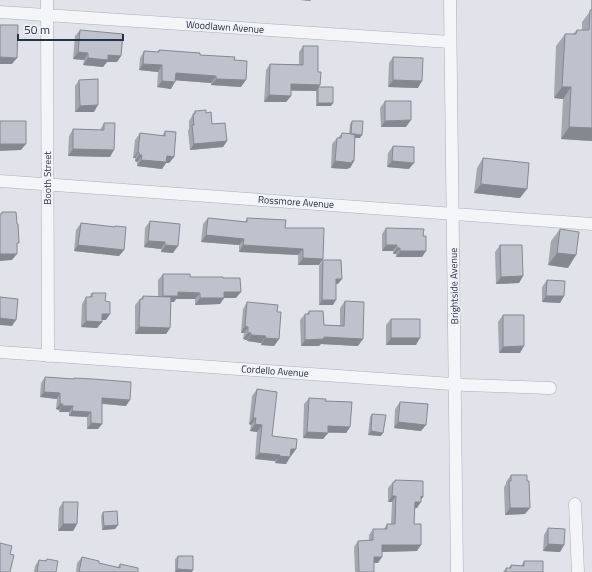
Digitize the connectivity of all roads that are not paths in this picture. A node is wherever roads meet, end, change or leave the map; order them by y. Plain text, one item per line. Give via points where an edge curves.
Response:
1 (47, 0) edge
2 (450, 0) edge
3 (0, 12) edge
4 (47, 16) junction
5 (450, 42) junction
6 (0, 181) edge
7 (47, 185) junction
8 (453, 213) junction
9 (592, 224) edge
10 (0, 352) edge
11 (48, 356) junction
12 (455, 384) junction
13 (550, 388) dead end
14 (575, 504) dead end
15 (457, 572) edge
16 (578, 572) edge

1 - 4 street, Booth Street
2 - 5 street, Brightside Avenue
3 - 4 street, Woodlawn Avenue
4 - 5 street, Woodlawn Avenue
4 - 7 street, Booth Street
5 - 8 street, Brightside Avenue
6 - 7 street, Rossmore Avenue
7 - 8 street, Rossmore Avenue
7 - 11 street, Booth Street
8 - 9 street, Rossmore Avenue
8 - 12 street, Brightside Avenue
10 - 11 street, Cordello Avenue
11 - 12 street, Cordello Avenue
12 - 13 street, Cordello Avenue
12 - 15 street, Brightside Avenue
14 - 16 street

